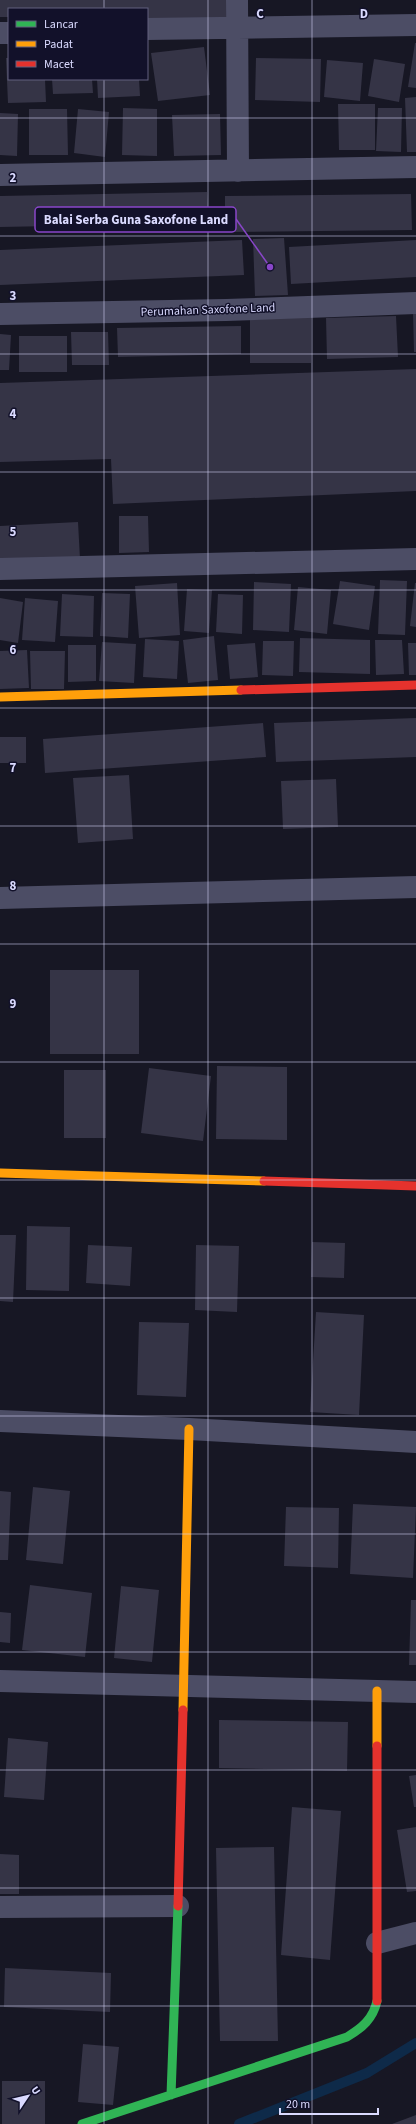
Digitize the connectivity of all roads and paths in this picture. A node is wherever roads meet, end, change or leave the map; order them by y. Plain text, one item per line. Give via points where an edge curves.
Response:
1 (237, 0) edge
2 (416, 25) edge
3 (238, 26) junction
4 (148, 29) edge
5 (416, 167) edge
6 (238, 171) junction
7 (0, 175) edge
8 (416, 303) edge
9 (0, 314) edge
10 (416, 559) edge
11 (0, 569) edge
12 (416, 685) edge
13 (0, 697) edge
14 (416, 887) edge
15 (0, 898) edge
16 (0, 1173) edge
17 (416, 1186) edge
18 (0, 1421) edge
19 (188, 1429) junction
20 (416, 1442) edge
21 (0, 1681) edge
22 (183, 1686) junction
23 (377, 1691) junction
24 (416, 1692) edge
25 (178, 1906) junction
26 (0, 1907) edge
27 (416, 1933) edge
28 (377, 1943) junction
29 (171, 2095) junction
30 (82, 2124) edge

1 - 3 street
2 - 3 street
3 - 4 street
3 - 6 street
5 - 6 street
6 - 7 street
8 - 9 street, Perumahan Saxofone Land
10 - 11 street
12 - 13 street
14 - 15 street
16 - 17 street
18 - 19 street
19 - 20 street
19 - 22 street
21 - 22 street
22 - 23 street
22 - 25 street
23 - 24 street
23 - 28 street
25 - 26 street
25 - 29 street
27 - 28 street
28 - 29 street via 376,2002 372,2017 361,2029 347,2037
29 - 30 street

